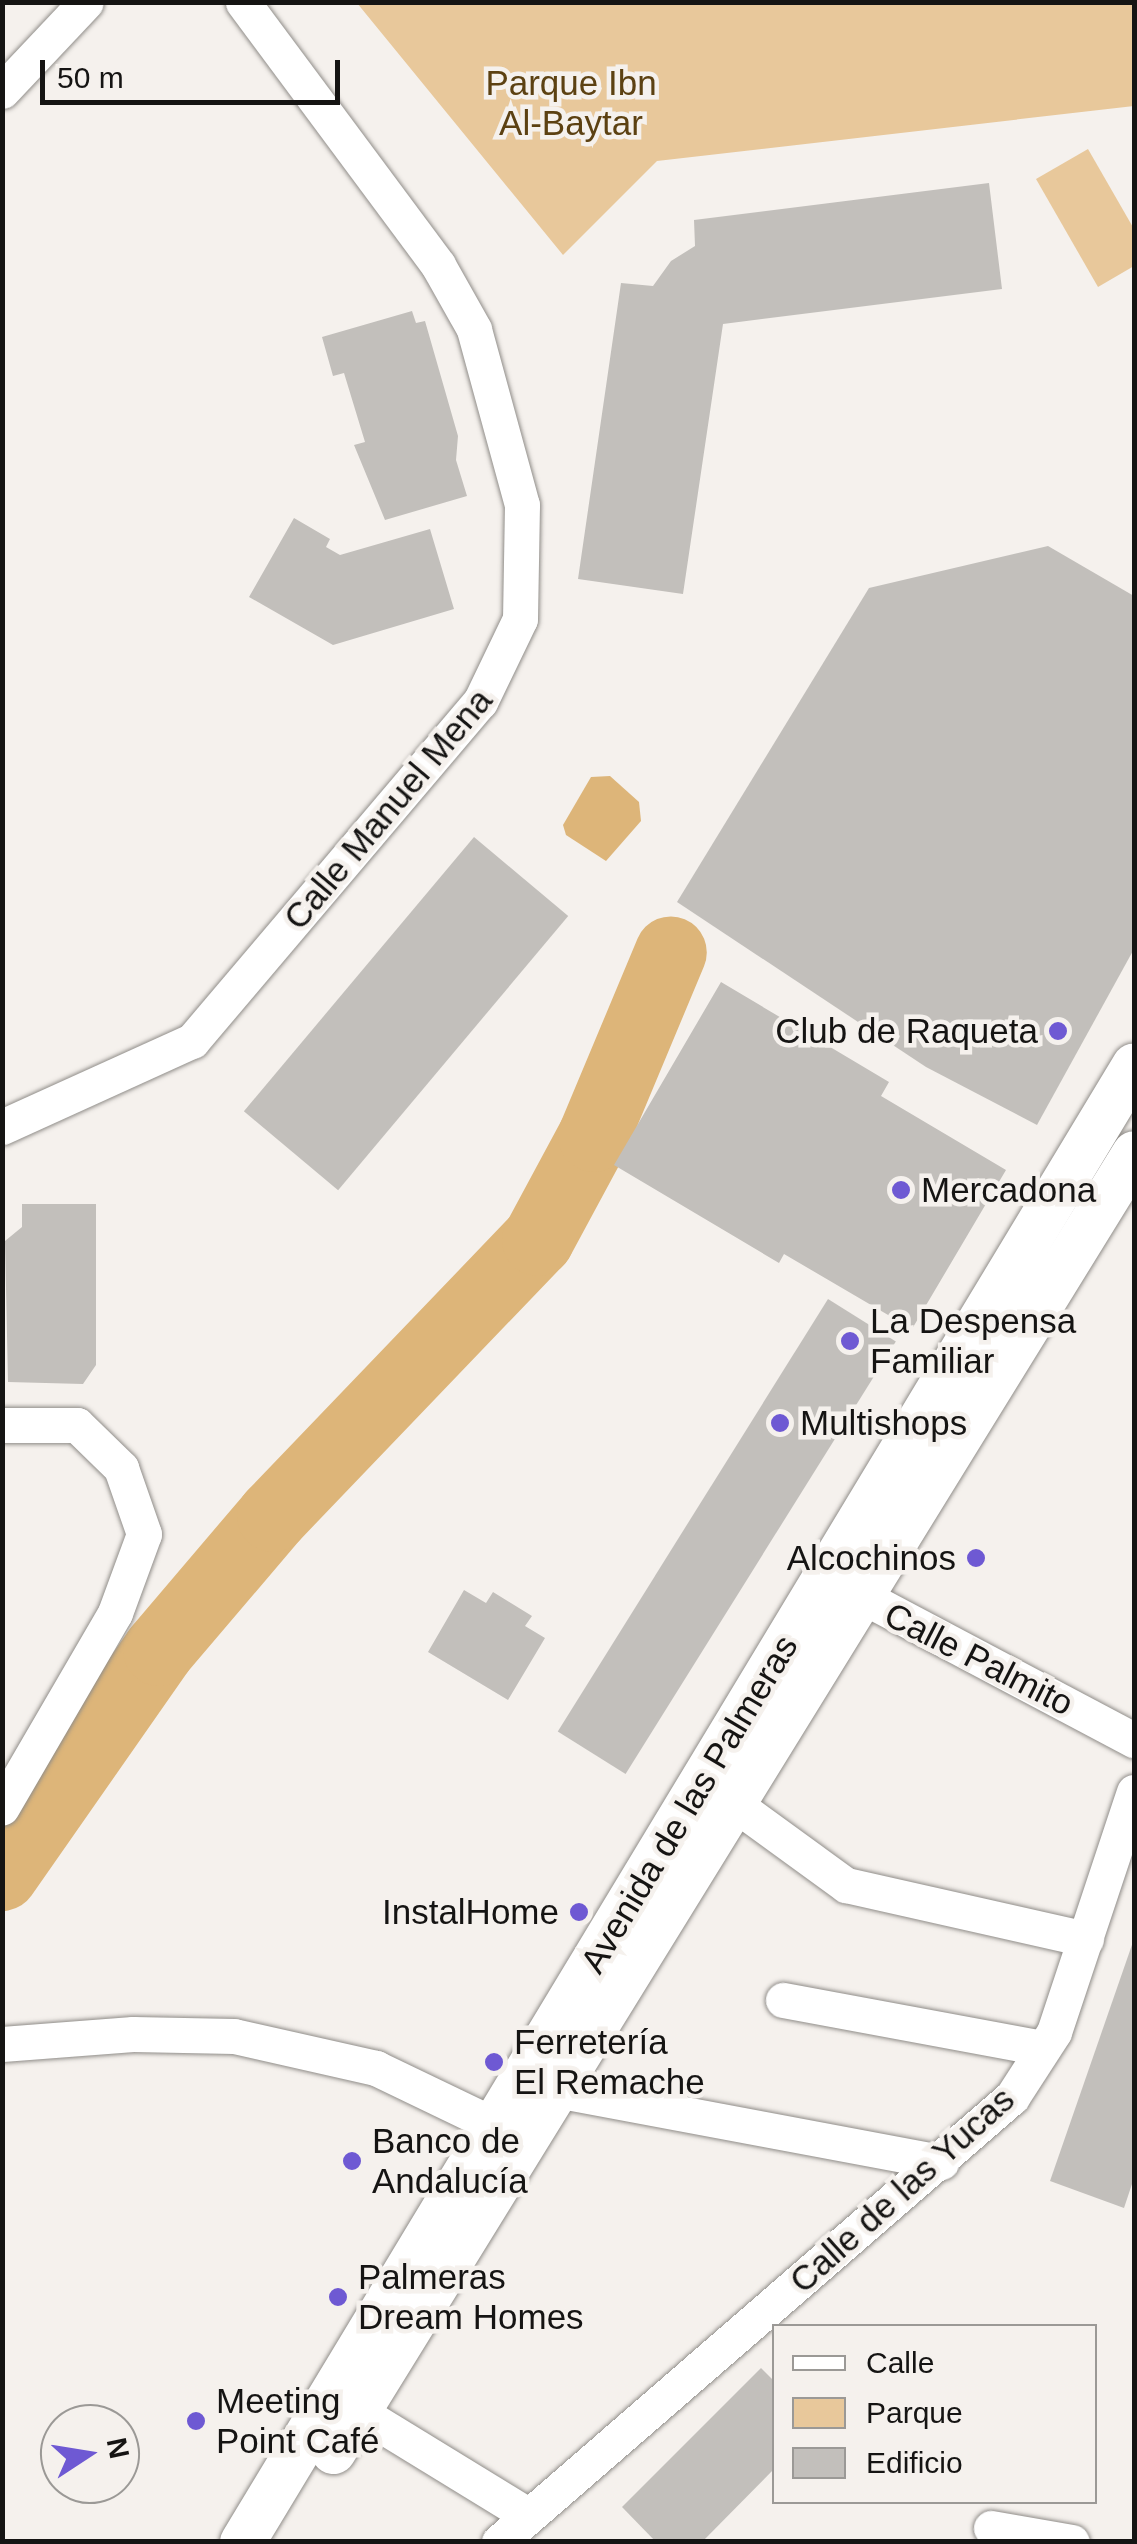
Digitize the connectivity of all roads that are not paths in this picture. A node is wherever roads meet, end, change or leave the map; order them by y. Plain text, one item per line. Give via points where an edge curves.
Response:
1 (86, 2) edge
2 (243, 2) edge
3 (2, 91) edge
4 (1134, 1066) edge
5 (2, 1127) edge
6 (1134, 1153) edge
7 (2, 1426) edge
8 (843, 1586) junction
9 (1134, 1740) edge
10 (1134, 1792) edge
11 (733, 1803) junction
12 (2, 1807) edge
13 (1086, 1939) junction
14 (783, 2000) dead end
15 (2, 2044) edge
16 (1043, 2048) junction
17 (556, 2090) junction
18 (510, 2132) junction
19 (942, 2162) junction
20 (358, 2411) junction
21 (528, 2515) junction
22 (991, 2528) dead end
23 (242, 2542) edge
24 (277, 2542) edge
25 (499, 2542) edge
26 (1072, 2542) edge

1 - 3 street
2 - 5 street, Calle Manuel Mena via 438,265 474,329 522,505 520,620 480,702 192,1041
4 - 8 street, Avenida de las Palmeras
6 - 8 street, Avenida de las Palmeras
7 - 12 street via 77,1425 121,1468 144,1534 115,1613
8 - 9 street, Calle Palmito
8 - 11 street, Avenida de las Palmeras
8 - 18 street, Avenida de las Palmeras
10 - 13 street, Calle de las Yucas
11 - 13 street via 846,1885
11 - 17 street, Avenida de las Palmeras
13 - 16 street, Calle de las Yucas
14 - 16 street
15 - 18 street via 132,2034 234,2036 376,2068
16 - 19 street, Calle de las Yucas via 1012,2098
17 - 18 street, Avenida de las Palmeras
17 - 19 street
18 - 20 street, Avenida de las Palmeras
18 - 23 street, Avenida de las Palmeras
19 - 21 street, Calle de las Yucas
20 - 21 street
20 - 24 street, Avenida de las Palmeras
21 - 25 street, Calle de las Yucas
22 - 26 street

